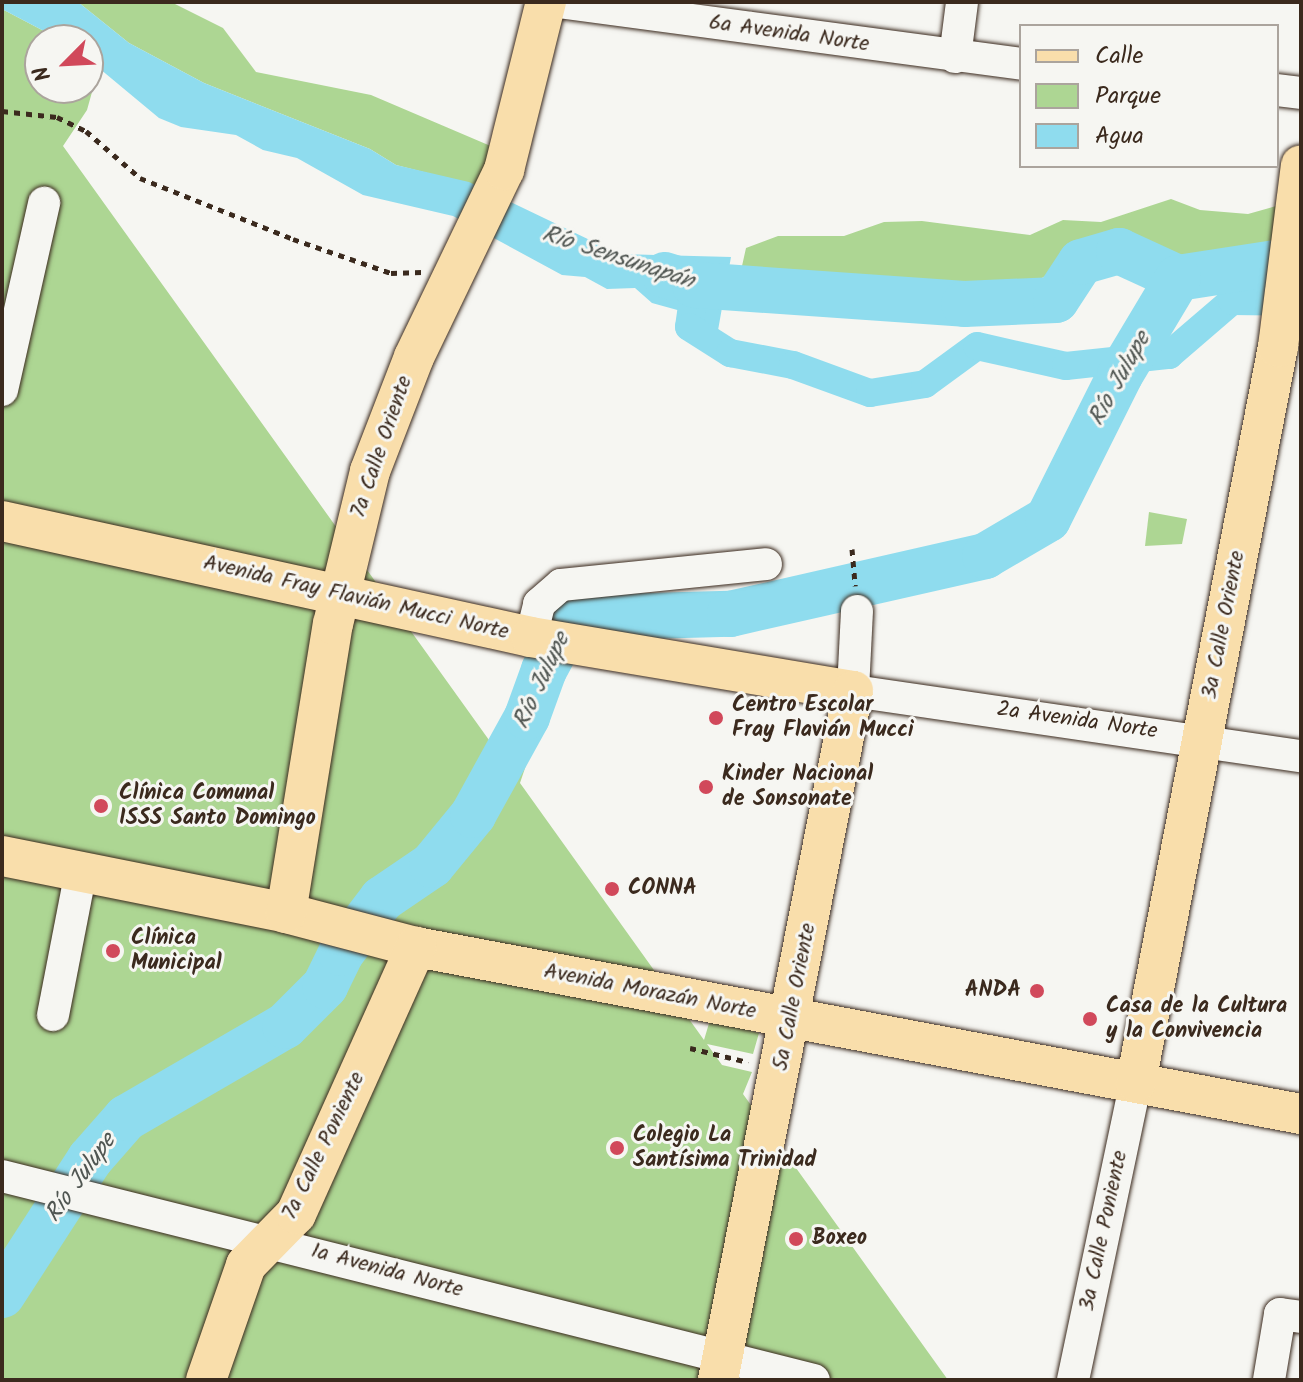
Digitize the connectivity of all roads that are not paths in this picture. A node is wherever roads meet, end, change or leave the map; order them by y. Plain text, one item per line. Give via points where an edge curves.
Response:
1 (546, 2) edge
2 (558, 2) edge
3 (962, 2) edge
4 (955, 57) junction
5 (1019, 64) edge
6 (1279, 90) edge
7 (1301, 93) edge
8 (1300, 171) edge
9 (44, 203) dead end
10 (1286, 339) edge
11 (2, 390) edge
12 (2, 521) edge
13 (766, 564) dead end
14 (339, 593) junction
15 (857, 611) dead end
16 (527, 636) junction
17 (853, 691) junction
18 (1203, 738) junction
19 (1301, 756) edge
20 (2, 856) edge
21 (81, 871) junction
22 (295, 915) junction
23 (406, 943) junction
24 (53, 1015) dead end
25 (791, 1020) junction
26 (1136, 1082) junction
27 (1301, 1114) edge
28 (16, 1179) edge
29 (274, 1241) junction
30 (1301, 1317) edge
31 (721, 1369) edge
32 (206, 1380) edge
33 (814, 1380) edge
34 (1073, 1380) edge
35 (1269, 1380) edge

1 - 14 main road, 7a Calle Oriente via 504,170 392,408
2 - 4 street, 6a Avenida Norte
3 - 4 street
4 - 5 street, 6a Avenida Norte
6 - 7 street
8 - 10 main road, 3a Calle Oriente
9 - 11 street
10 - 18 main road, 3a Calle Oriente
12 - 14 main road, Avenida Fray Flavián Mucci Norte
13 - 16 street via 561,585 539,604
14 - 16 main road, Avenida Fray Flavián Mucci Norte
14 - 22 main road, 7a Calle Oriente
15 - 17 street, 5a Calle Oriente
16 - 17 main road, Avenida Fray Flavián Mucci Norte
17 - 18 street, 2a Avenida Norte
17 - 25 main road, 5a Calle Oriente
18 - 19 street, 2a Avenida Norte
18 - 26 main road, 3a Calle Oriente
20 - 21 main road, Avenida Morazán Norte
21 - 22 main road, Avenida Morazán Norte
21 - 24 street
22 - 23 main road, Avenida Morazán Norte
23 - 25 main road, Avenida Morazán Norte
23 - 29 main road, 7a Calle Poniente via 296,1214
25 - 26 main road, Avenida Morazán Norte
25 - 31 main road, 5a Calle Oriente
26 - 27 main road, Avenida Morazán Norte
26 - 34 street, 3a Calle Poniente
28 - 29 street, 1a Avenida Norte
29 - 31 street, 1a Avenida Norte
29 - 32 main road, 7a Calle Poniente via 246,1265
30 - 35 street via 1280,1314
31 - 33 street, 1a Avenida Norte

